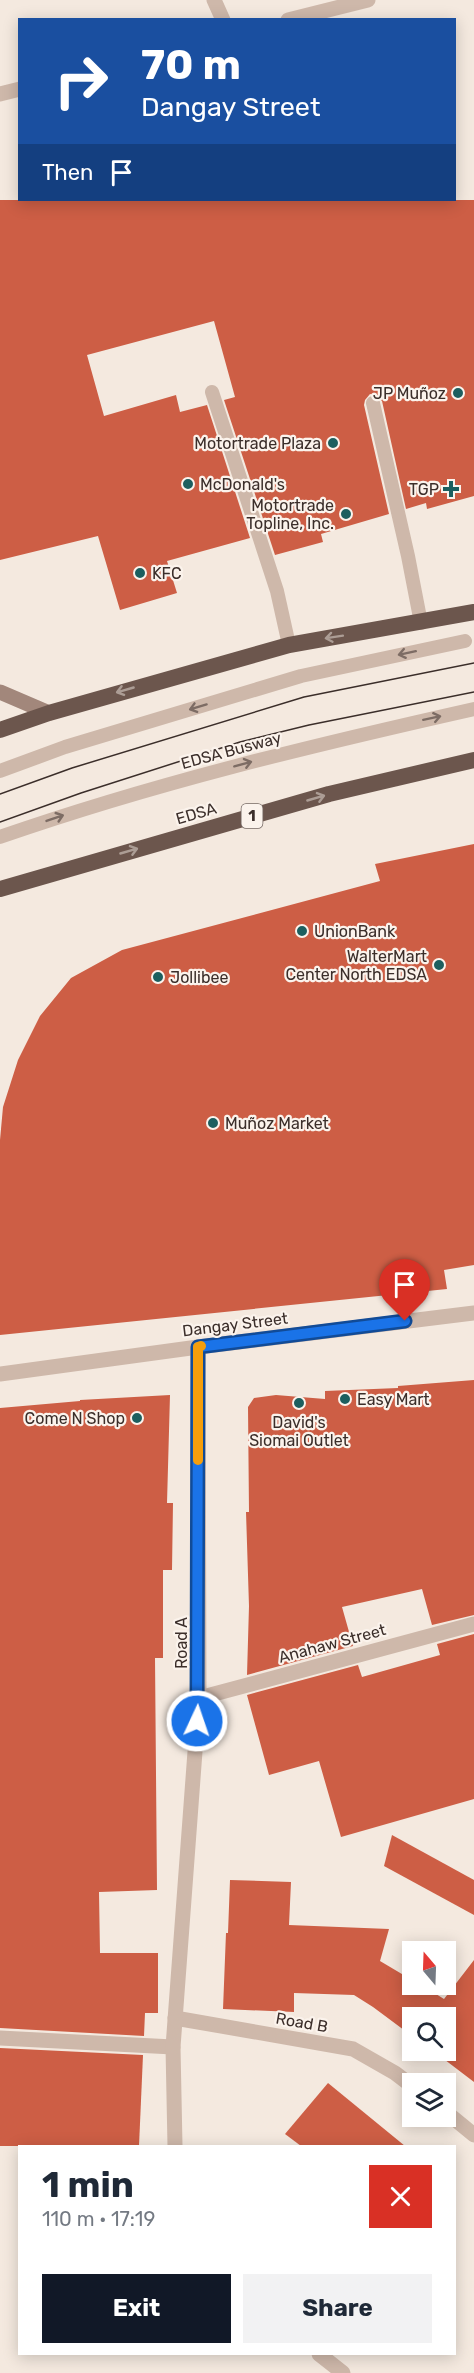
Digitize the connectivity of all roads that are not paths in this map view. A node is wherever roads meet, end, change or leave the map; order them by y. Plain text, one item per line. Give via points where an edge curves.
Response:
1 (214, 0) edge
2 (368, 0) edge
3 (222, 18) edge
4 (296, 18) edge
5 (18, 90) edge
6 (0, 94) edge
7 (212, 392) dead end
8 (373, 403) dead end
9 (474, 612) edge
10 (421, 623) junction
11 (465, 641) dead end
12 (289, 645) junction
13 (0, 692) edge
14 (474, 709) edge
15 (49, 713) junction
16 (0, 730) edge
17 (474, 760) edge
18 (0, 771) edge
19 (0, 837) edge
20 (32, 878) junction
21 (0, 889) edge
22 (0, 897) edge
23 (474, 1312) edge
24 (198, 1347) junction
25 (0, 1374) edge
26 (474, 1624) edge
27 (199, 1698) junction
28 (175, 2018) junction
29 (0, 2038) edge
30 (173, 2047) junction
31 (402, 2078) edge
32 (456, 2120) edge
33 (474, 2135) edge
34 (175, 2145) edge
35 (321, 2355) edge
36 (343, 2373) edge

1 - 3 street
2 - 4 street
5 - 6 street
7 - 12 lane via 277,591
8 - 10 lane
9 - 10 highway
10 -> 12 highway
11 -> 18 lane via 301,676 65,747
12 -> 15 highway
13 - 15 main road
19 -> 14 lane, EDSA Busway via 86,807 312,745
15 - 16 highway
20 -> 17 highway, EDSA / 1 via 329,794
20 - 21 highway, EDSA / 1
20 - 22 main road
23 - 24 street, Dangay Street
24 - 25 street, Dangay Street
24 - 27 street, Road A
26 - 27 street, Anahaw Street
27 - 28 street, Road A
28 - 30 street, Road A
28 - 31 street, Road B via 353,2049
29 - 30 street
30 - 34 street, Road A
32 - 33 street
35 - 36 street

